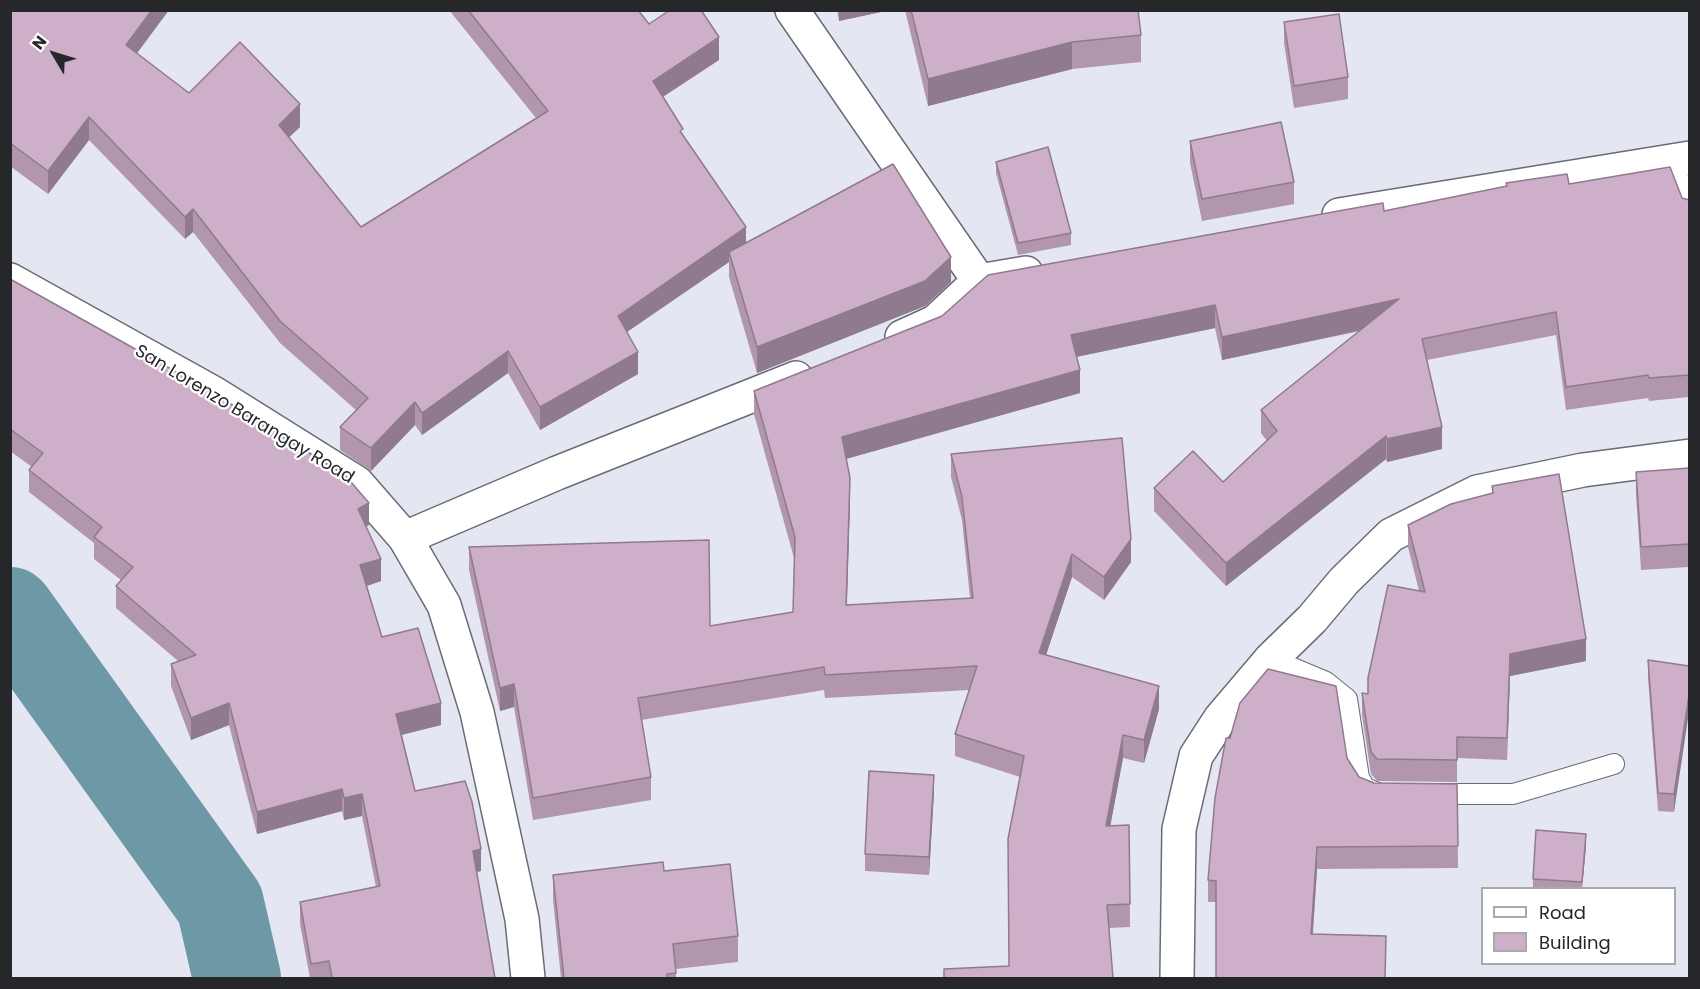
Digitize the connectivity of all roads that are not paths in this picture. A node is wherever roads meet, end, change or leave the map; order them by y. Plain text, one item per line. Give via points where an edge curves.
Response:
1 (792, 10) edge
2 (1681, 159) edge
3 (1689, 212) edge
4 (1305, 221) edge
5 (1060, 266) edge
6 (10, 280) edge
7 (979, 281) junction
8 (870, 350) edge
9 (819, 369) edge
10 (1689, 456) edge
11 (405, 538) junction
12 (1271, 659) junction
13 (1614, 764) dead end
14 (528, 978) edge
15 (1177, 978) edge

1 - 7 street
2 - 3 lane
2 - 4 street
5 - 7 street
6 - 11 street, San Lorenzo Barangay Road via 215,394 357,483
7 - 8 street via 935,322
9 - 11 street
10 - 12 street via 1583,470 1477,492 1391,535
11 - 14 street, San Lorenzo Barangay Road via 444,605 477,712 522,919
12 - 13 lane via 1337,689 1347,699 1359,778 1374,793 1513,794
12 - 15 street via 1220,719 1196,756 1179,829

